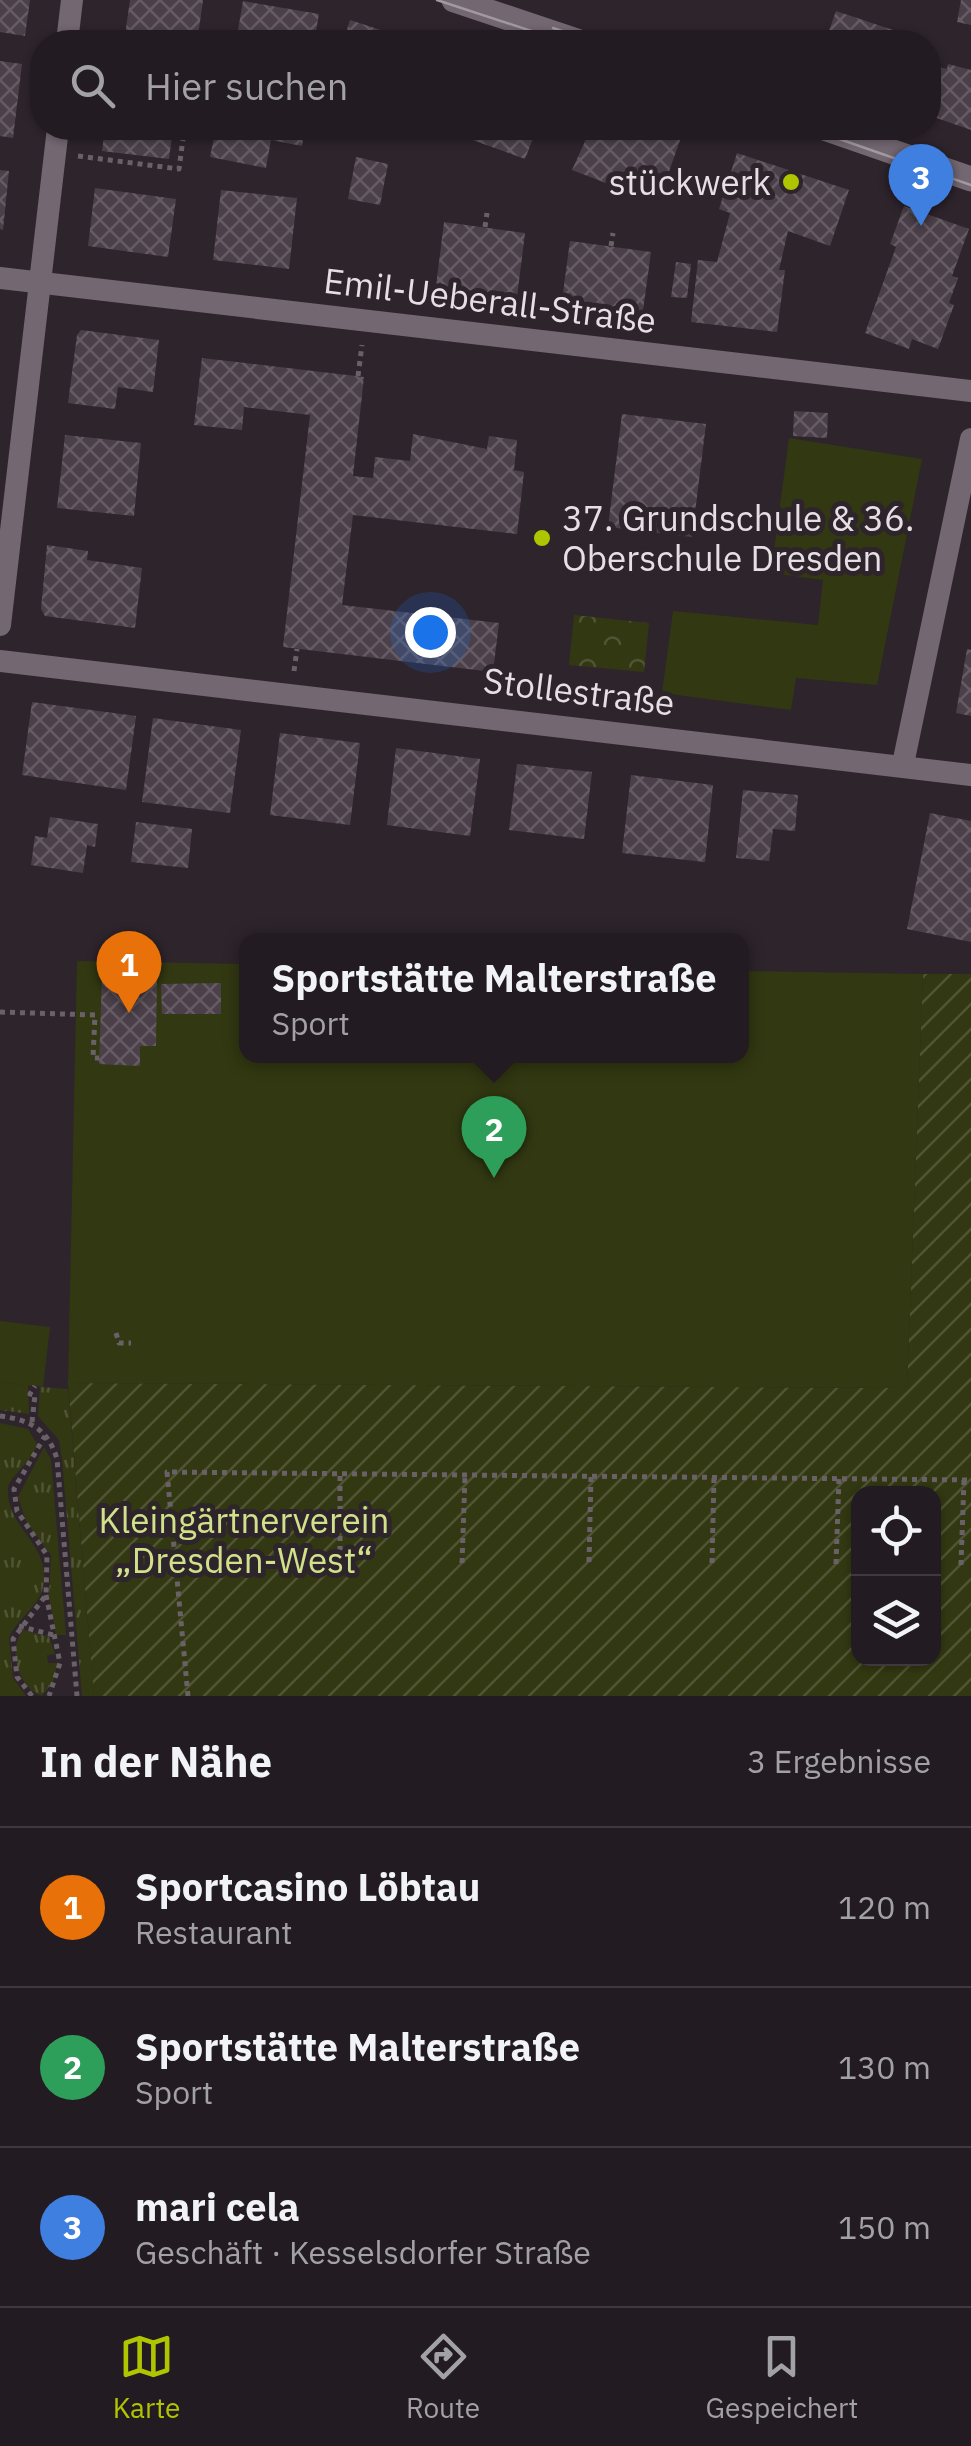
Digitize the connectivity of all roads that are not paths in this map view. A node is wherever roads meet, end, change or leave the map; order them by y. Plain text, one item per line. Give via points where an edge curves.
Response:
1 (72, 0) edge
2 (454, 0) edge
3 (69, 30) edge
4 (544, 30) edge
5 (57, 140) edge
6 (859, 140) edge
7 (971, 179) edge
8 (0, 278) edge
9 (40, 283) junction
10 (971, 391) edge
11 (971, 439) edge
12 (0, 625) edge
13 (0, 661) edge
14 (903, 764) junction
15 (971, 775) edge

1 - 3 street
2 - 4 street
5 - 9 street
6 - 7 street
8 - 9 street, Emil-Ueberall-Straße
9 - 10 street, Emil-Ueberall-Straße
9 - 12 street
11 - 14 street
13 - 14 street, Stollestraße
14 - 15 street, Stollestraße

